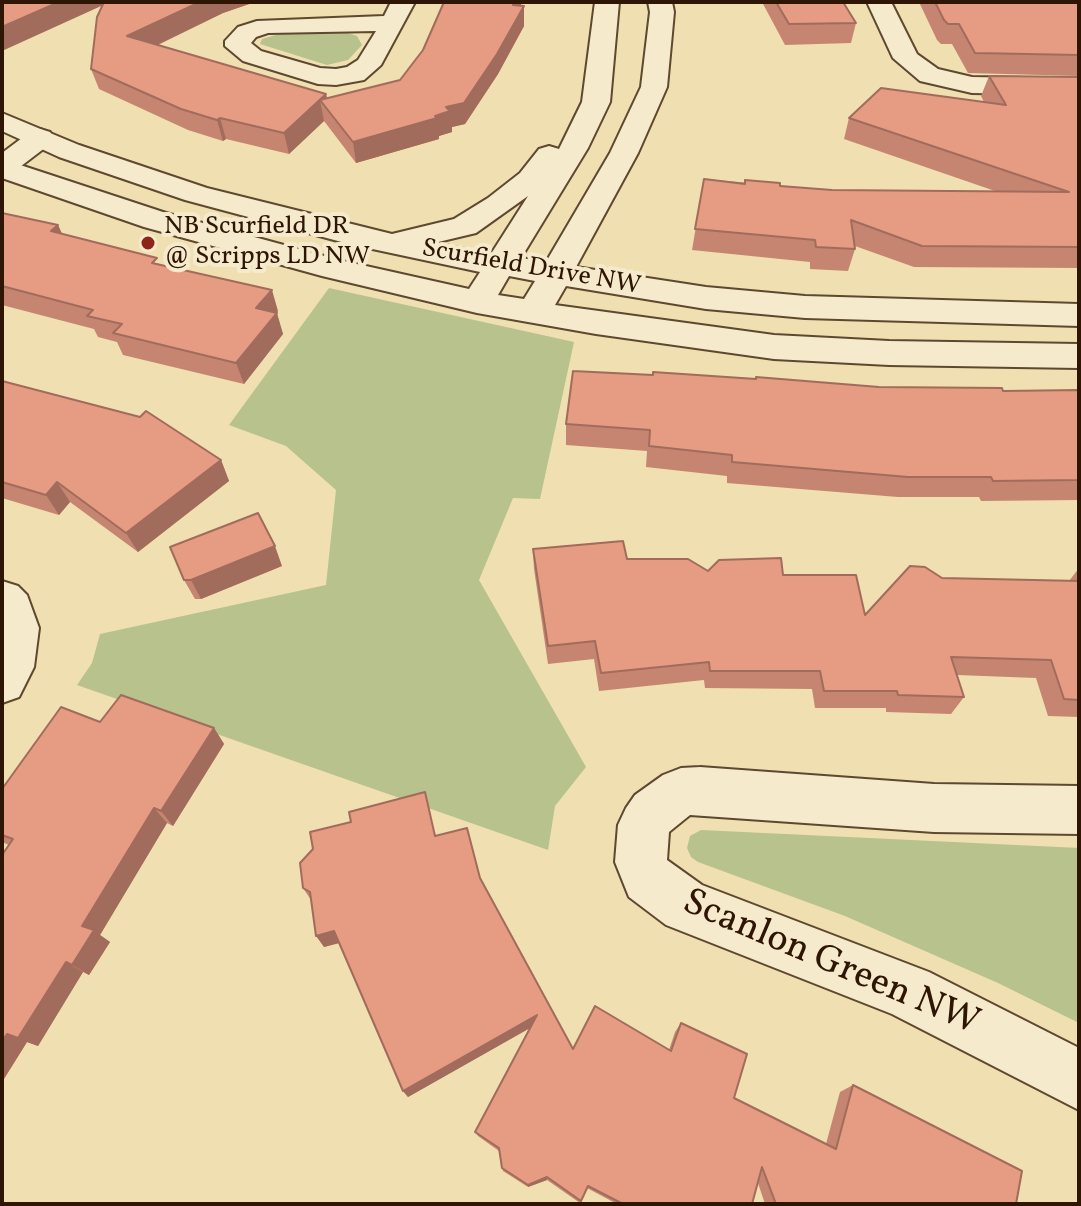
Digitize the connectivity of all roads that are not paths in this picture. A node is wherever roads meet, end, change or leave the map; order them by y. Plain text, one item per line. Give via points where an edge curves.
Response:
1 (607, 2) edge
2 (660, 2) edge
3 (879, 2) edge
4 (398, 12) edge
5 (1079, 87) edge
6 (596, 102) junction
7 (2, 121) edge
8 (40, 138) junction
9 (2, 168) edge
10 (387, 244) junction
11 (500, 266) junction
12 (555, 276) junction
13 (477, 302) junction
14 (535, 312) junction
15 (1079, 315) edge
16 (1079, 356) edge
17 (2, 599) edge
18 (2, 683) edge
19 (1079, 810) edge
20 (1079, 1080) edge

1 - 6 street
2 - 12 street via 654,87 624,153
3 - 5 street via 906,58 929,75 972,85
4 - 4 street via 266,26 247,32 238,46 245,54 318,76 345,76 368,65
6 - 10 street via 531,179 499,205 465,226
6 - 11 street via 574,148
7 - 8 street, Scurfield Drive NW
8 - 9 street
8 - 10 street, Scurfield Drive NW via 196,194
9 - 13 street, Scurfield Drive NW via 155,220
10 - 11 street, Scurfield Drive NW
11 - 12 street, Scurfield Drive NW
11 - 13 street
12 - 14 street
12 - 15 street, Scurfield Drive NW via 805,307
13 - 14 street, Scurfield Drive NW
14 - 16 street, Scurfield Drive NW via 774,347
17 - 18 street via 17,628 14,657
19 - 20 street, Scanlon Green NW via 934,808 681,792 644,825 641,862 648,878 685,906 909,992

